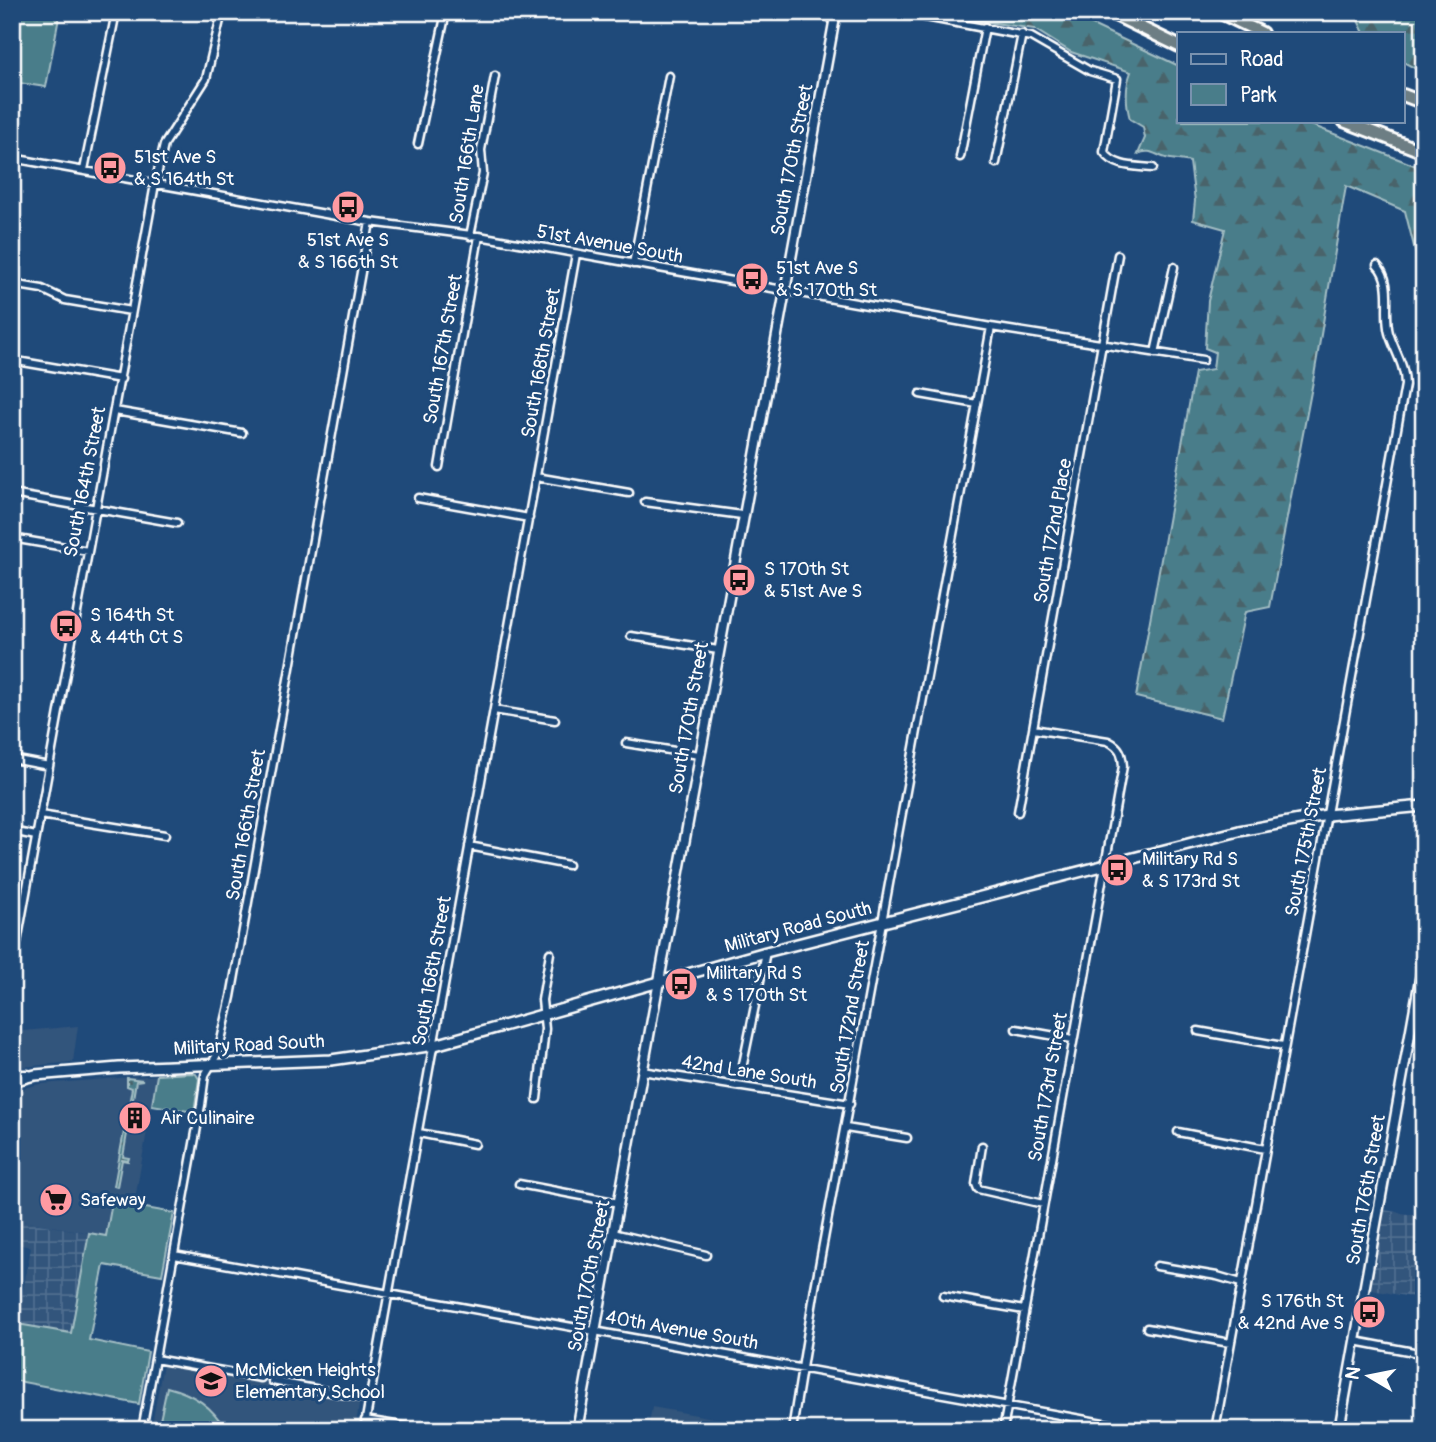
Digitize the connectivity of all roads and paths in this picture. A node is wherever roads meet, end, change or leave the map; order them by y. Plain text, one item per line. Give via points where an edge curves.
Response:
1 (116, 12) edge
2 (222, 12) edge
3 (446, 12) edge
4 (836, 12) edge
5 (899, 12) edge
6 (1109, 12) edge
7 (1219, 12) edge
8 (985, 27) junction
9 (1260, 32) edge
10 (1023, 34) junction
11 (1177, 45) edge
12 (495, 76) dead end
13 (669, 76) dead end
14 (1404, 94) edge
15 (1424, 103) edge
16 (1347, 122) edge
17 (418, 144) dead end
18 (1424, 152) edge
19 (960, 157) dead end
20 (12, 158) edge
21 (996, 163) dead end
22 (1153, 168) dead end
23 (84, 170) junction
24 (155, 184) junction
25 (370, 222) junction
26 (474, 236) junction
27 (576, 254) junction
28 (1118, 255) dead end
29 (633, 264) junction
30 (1377, 265) dead end
31 (1174, 267) dead end
32 (12, 284) edge
33 (783, 291) junction
34 (131, 311) junction
35 (991, 327) junction
36 (1102, 345) junction
37 (1155, 353) junction
38 (1203, 360) dead end
39 (17, 361) dead end
40 (121, 379) junction
41 (920, 394) dead end
42 (977, 404) junction
43 (115, 411) junction
44 (242, 433) dead end
45 (439, 467) dead end
46 (536, 477) junction
47 (12, 494) edge
48 (629, 494) dead end
49 (418, 498) dead end
50 (645, 502) dead end
51 (96, 510) junction
52 (742, 515) junction
53 (529, 518) junction
54 (177, 523) dead end
55 (12, 538) edge
56 (88, 551) junction
57 (631, 636) dead end
58 (718, 650) junction
59 (494, 710) junction
60 (555, 720) dead end
61 (1033, 729) junction
62 (626, 743) dead end
63 (699, 755) junction
64 (12, 759) edge
65 (49, 766) junction
66 (1424, 806) edge
67 (1018, 812) dead end
68 (40, 815) junction
69 (1327, 815) junction
70 (12, 831) edge
71 (164, 835) dead end
72 (36, 836) junction
73 (469, 846) junction
74 (568, 865) dead end
75 (1103, 866) junction
76 (882, 923) junction
77 (766, 952) junction
78 (551, 953) dead end
79 (1424, 957) edge
80 (12, 970) edge
81 (657, 983) junction
82 (543, 1014) junction
83 (1016, 1029) dead end
84 (1198, 1031) dead end
85 (1072, 1039) junction
86 (435, 1045) junction
87 (1283, 1046) junction
88 (743, 1063) dead end
89 (211, 1065) junction
90 (642, 1071) junction
91 (12, 1074) edge
92 (35, 1075) junction
93 (12, 1081) edge
94 (537, 1099) dead end
95 (850, 1104) junction
96 (846, 1128) junction
97 (1178, 1132) dead end
98 (419, 1133) junction
99 (907, 1138) dead end
100 (475, 1144) dead end
101 (982, 1146) dead end
102 (1265, 1149) junction
103 (519, 1184) dead end
104 (619, 1203) junction
105 (1043, 1204) junction
106 (613, 1233) junction
107 (174, 1255) junction
108 (706, 1255) dead end
109 (1157, 1266) dead end
110 (1241, 1283) junction
111 (389, 1295) junction
112 (943, 1296) dead end
113 (1024, 1310) junction
114 (1147, 1328) dead end
115 (595, 1330) junction
116 (1356, 1341) junction
117 (1230, 1343) junction
118 (1424, 1353) edge
119 (155, 1359) junction
120 (804, 1368) junction
121 (261, 1378) dead end
122 (272, 1381) dead end
123 (369, 1399) junction
124 (1007, 1405) junction
125 (365, 1420) junction
126 (142, 1430) edge
127 (363, 1430) edge
128 (426, 1430) edge
129 (577, 1430) edge
130 (792, 1430) edge
131 (1003, 1430) edge
132 (1142, 1430) edge
133 (1215, 1430) edge
134 (1339, 1430) edge

1 - 23 street
2 - 24 street, South 164th Street via 206,79 164,145
3 - 17 street
4 - 33 street, South 170th Street
5 - 8 street
6 - 11 highway
7 - 9 highway
8 - 10 street
8 - 19 street
10 - 21 street
10 - 22 street via 1090,71 1117,79 1104,152 1117,163
12 - 26 street, South 166th Lane via 483,140
13 - 29 street
14 - 15 highway
16 - 18 highway
20 - 23 street, 51st Avenue South
23 - 24 street, 51st Avenue South
24 - 25 street, 51st Avenue South
24 - 34 street, South 164th Street
25 - 26 street, 51st Avenue South
25 - 89 street, South 166th Street via 231,998
26 - 27 street, 51st Avenue South
26 - 45 street, South 167th Street
27 - 29 street, 51st Avenue South
27 - 46 street, South 168th Street
28 - 36 street, South 172nd Place
29 - 33 street, 51st Avenue South
30 - 69 street, South 175th Street via 1386,279 1388,328 1404,369 1405,385
31 - 37 street
32 - 34 street via 42,289 65,300
33 - 35 street, 51st Avenue South
33 - 52 street, South 170th Street
34 - 40 street, South 164th Street
35 - 36 street, 51st Avenue South
35 - 42 street, South 172nd Street
36 - 37 street, 51st Avenue South
36 - 61 street, South 172nd Place
37 - 38 street, 51st Avenue South
39 - 40 street
40 - 43 street, South 164th Street
41 - 42 street
42 - 76 street, South 172nd Street
43 - 44 street
43 - 51 street, South 164th Street
46 - 48 street
46 - 53 street, South 168th Street
47 - 51 street
49 - 53 street
50 - 52 street
51 - 54 street
51 - 56 street, South 164th Street
52 - 58 street, South 170th Street
53 - 59 street, South 168th Street
55 - 56 street
56 - 65 street, South 164th Street
57 - 58 street
58 - 63 street, South 170th Street
59 - 60 street
59 - 73 street, South 168th Street
61 - 67 street, South 172nd Place
61 - 75 street, South 173rd Street via 1108,741 1121,750 1123,766
62 - 63 street
63 - 81 street, South 170th Street
64 - 65 street
65 - 68 street, South 164th Street
66 - 69 main road, Military Road South
68 - 71 street
68 - 72 street, South 164th Street
69 - 75 main road, Military Road South via 1239,831
69 - 87 street, South 175th Street
70 - 72 street
72 - 80 street, South 164th Street
73 - 74 street
73 - 86 street, South 168th Street
75 - 76 main road, Military Road South
75 - 85 street, South 173rd Street
76 - 77 main road, Military Road South
76 - 95 street, South 172nd Street
77 - 81 main road, Military Road South
77 - 88 street
78 - 82 street
79 - 116 street, South 176th Street
81 - 82 main road, Military Road South
81 - 90 street, South 170th Street
82 - 86 main road, Military Road South
82 - 94 street via 544,1055
83 - 85 street
84 - 87 street
85 - 105 street, South 173rd Street
86 - 89 main road, Military Road South via 331,1060
86 - 98 street, South 168th Street
87 - 102 street, South 175th Street
89 - 92 main road, Military Road South
89 - 107 street, South 166th Street via 204,1078
90 - 95 street, 42nd Lane South
90 - 104 street, South 170th Street
91 - 92 street
92 - 93 main road, Military Road South
95 - 96 street, South 172nd Street
96 - 99 street
96 - 120 street, South 172nd Street
97 - 102 street
98 - 100 street
98 - 111 street, South 168th Street
101 - 105 street via 978,1189
102 - 110 street, South 175th Street
103 - 104 street
104 - 106 street, South 170th Street
105 - 113 street, South 173rd Street
106 - 108 street
106 - 115 street, South 170th Street
107 - 111 street, 40th Avenue South
107 - 119 street, South 166th Street
109 - 110 street
110 - 117 street, South 175th Street
111 - 115 street, 40th Avenue South
111 - 123 street, South 168th Street
112 - 113 street
113 - 124 street, South 173rd Street
114 - 117 street
115 - 120 street, 40th Avenue South
115 - 129 street, South 170th Street
116 - 118 street
116 - 134 street, South 176th Street
117 - 133 street, South 175th Street
119 - 121 street
119 - 126 street, South 166th Street
120 - 124 street, 40th Avenue South
120 - 130 street, South 172nd Street
122 - 123 street
123 - 125 street, South 168th Street
124 - 131 street, South 173rd Street
124 - 132 street, 40th Avenue South
125 - 127 street, South 168th Street
125 - 128 street

